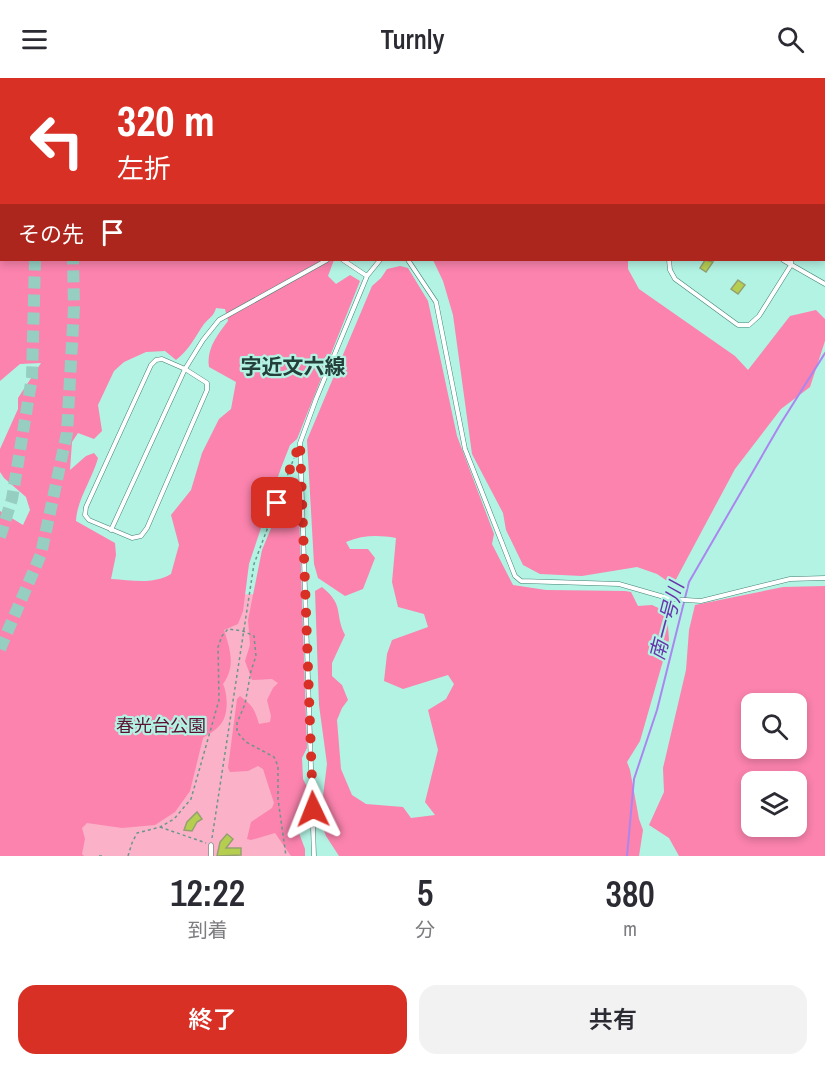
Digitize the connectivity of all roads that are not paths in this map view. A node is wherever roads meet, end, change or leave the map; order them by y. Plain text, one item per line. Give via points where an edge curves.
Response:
1 (325, 261) edge
2 (344, 261) edge
3 (379, 261) edge
4 (409, 261) edge
5 (669, 261) edge
6 (791, 262) edge
7 (367, 276) junction
8 (825, 284) edge
9 (185, 369) junction
10 (111, 530) junction
11 (825, 578) edge
12 (211, 845) road end
13 (211, 856) edge
14 (314, 856) edge

1 - 9 lane via 219,320
2 - 7 lane
3 - 7 lane
4 - 11 lane via 436,302 465,449 514,576 521,581 619,584 671,599 700,601 790,579
5 - 6 lane via 675,279 738,325 749,325 759,316
6 - 8 lane
7 - 14 lane via 300,443
9 - 10 lane
9 - 10 lane via 207,383 207,390 147,528 141,536 132,538
9 - 10 lane via 162,359 151,365 86,507 88,520
12 - 13 lane

